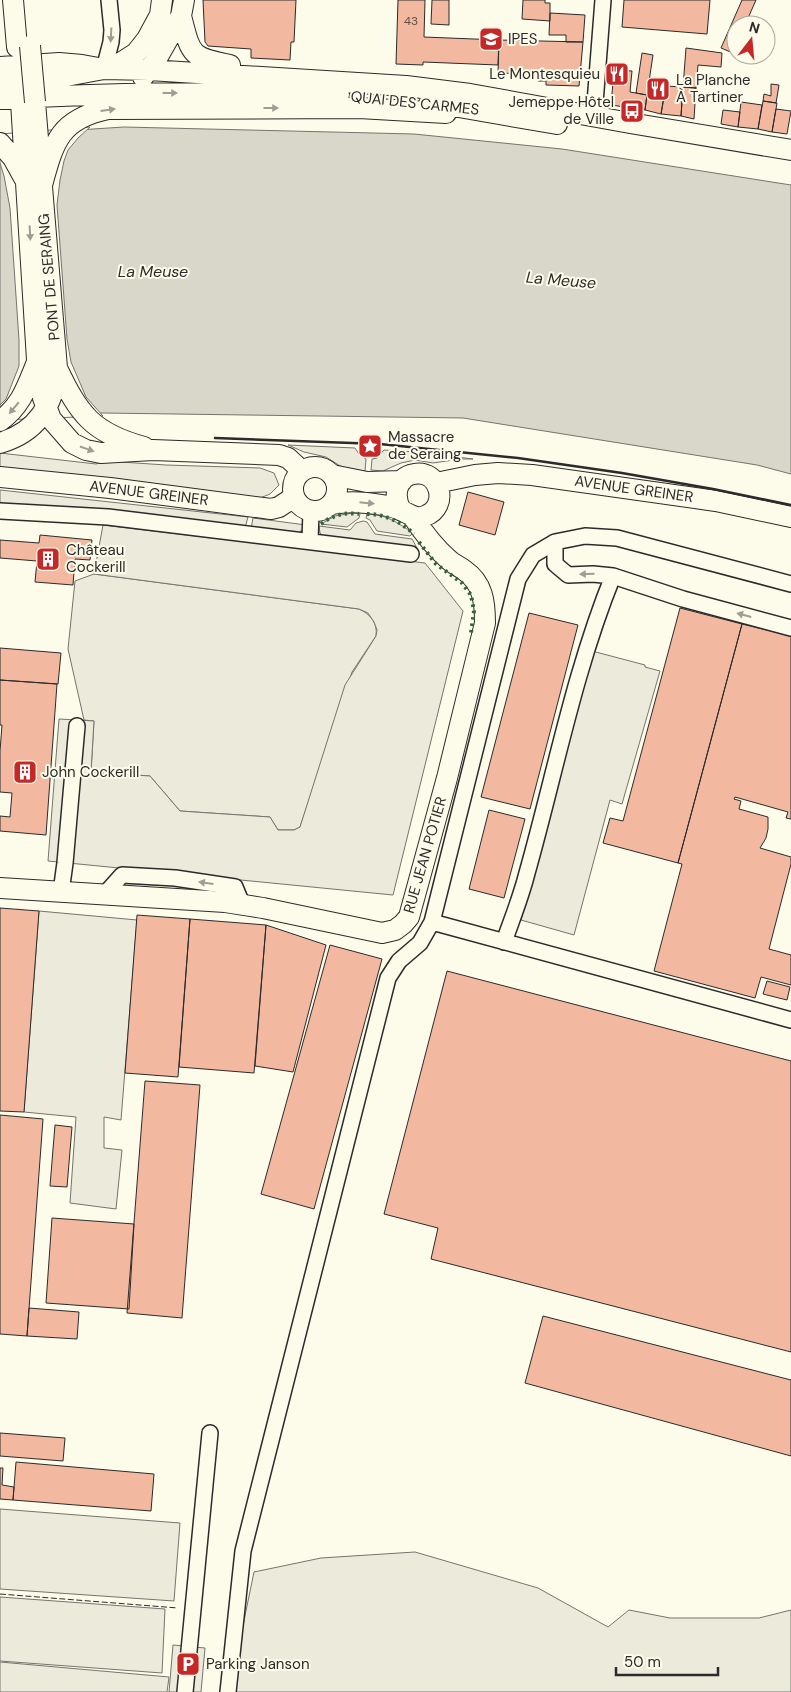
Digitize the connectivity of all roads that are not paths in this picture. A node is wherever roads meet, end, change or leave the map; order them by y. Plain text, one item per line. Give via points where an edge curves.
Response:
1 (13, 0) edge
2 (26, 0) edge
3 (109, 0) edge
4 (162, 0) edge
5 (604, 0) edge
6 (182, 8) edge
7 (24, 46) junction
8 (0, 67) edge
9 (104, 69) junction
10 (149, 70) junction
11 (300, 79) junction
12 (0, 82) edge
13 (121, 93) junction
14 (0, 99) edge
15 (30, 100) junction
16 (508, 115) junction
17 (594, 116) junction
18 (0, 142) edge
19 (791, 150) edge
20 (791, 162) edge
21 (35, 185) junction
22 (38, 360) junction
23 (57, 368) junction
24 (45, 416) junction
25 (0, 421) edge
26 (0, 443) edge
27 (153, 450) junction
28 (302, 471) junction
29 (332, 475) junction
30 (0, 477) edge
31 (402, 481) junction
32 (437, 495) junction
33 (294, 497) junction
34 (332, 504) junction
35 (0, 511) edge
36 (311, 511) junction
37 (407, 513) junction
38 (791, 517) edge
39 (310, 541) junction
40 (555, 542) junction
41 (438, 549) junction
42 (410, 554) dead end
43 (613, 576) junction
44 (791, 584) edge
45 (791, 628) edge
46 (77, 726) dead end
47 (0, 888) edge
48 (61, 892) junction
49 (432, 922) junction
50 (504, 942) junction
51 (791, 1020) edge
52 (210, 1433) dead end
53 (186, 1692) edge
54 (228, 1692) edge

1 - 7 main road
2 - 7 main road
3 -> 9 street via 112,30
4 - 9 main road via 160,15 142,46 122,62
5 - 17 street
6 - 10 main road
6 - 11 main road via 188,42 196,56
7 - 15 main road, bridge
8 - 9 main road via 59,63
9 - 10 main road, QUAI DES CARMES
9 - 12 main road, QUAI DES CARMES via 50,79
10 - 11 main road, QUAI DES CARMES
10 - 13 main road via 135,85
11 - 17 main road, QUAI DES CARMES via 443,90
13 - 15 main road, QUAI DES CARMES
13 -> 16 main road, QUAI DES CARMES via 357,96 410,100
14 - 15 main road, QUAI DES CARMES
15 - 21 main road
16 - 20 main road, QUAI DES CARMES
21 -> 16 main road via 64,129 94,112 122,108 359,108 484,117
17 - 19 main road, QUAI DES CARMES
18 - 21 main road
21 -> 22 main road, PONT DE SERAING
21 - 23 main road, PONT DE SERAING
22 - 24 main road, PONT DE SERAING
22 -> 25 main road via 21,400
23 - 24 main road
23 - 27 main road via 73,400 86,417 112,436
24 - 26 main road via 25,431
24 -> 27 main road via 72,443 86,450 101,453
27 - 28 main road via 279,455 288,458
28 - 29 main road via 314,466 328,470
28 - 33 main road via 294,482
29 - 31 main road via 367,482
29 - 34 main road via 337,489
30 - 33 main road, AVENUE GREINER via 271,509
31 - 32 main road via 407,476 419,474 432,478
31 - 37 main road via 396,498
32 - 37 main road via 426,516
32 - 38 main road, AVENUE GREINER via 475,475 498,472 716,501
32 - 41 main road
33 - 36 main road via 298,504
34 - 36 main road via 319,511
34 -> 37 main road via 357,502
35 - 39 street via 108,517
36 - 39 street
37 - 41 main road, RUE JEAN POTIER
39 - 42 street
43 -> 40 street via 568,576 555,564
40 - 44 street via 585,536 617,538
40 - 49 street via 533,555 518,579
41 - 48 main road, RUE JEAN POTIER via 476,582 485,603 485,623 447,778 409,917 404,924 382,933 242,904
45 -> 43 street
43 - 50 street via 580,673 527,875
46 - 48 street
47 - 48 main road, RUE JEAN POTIER
49 - 50 street
49 - 54 street via 420,943 399,961 388,978 243,1551
50 - 51 street
52 - 53 street

